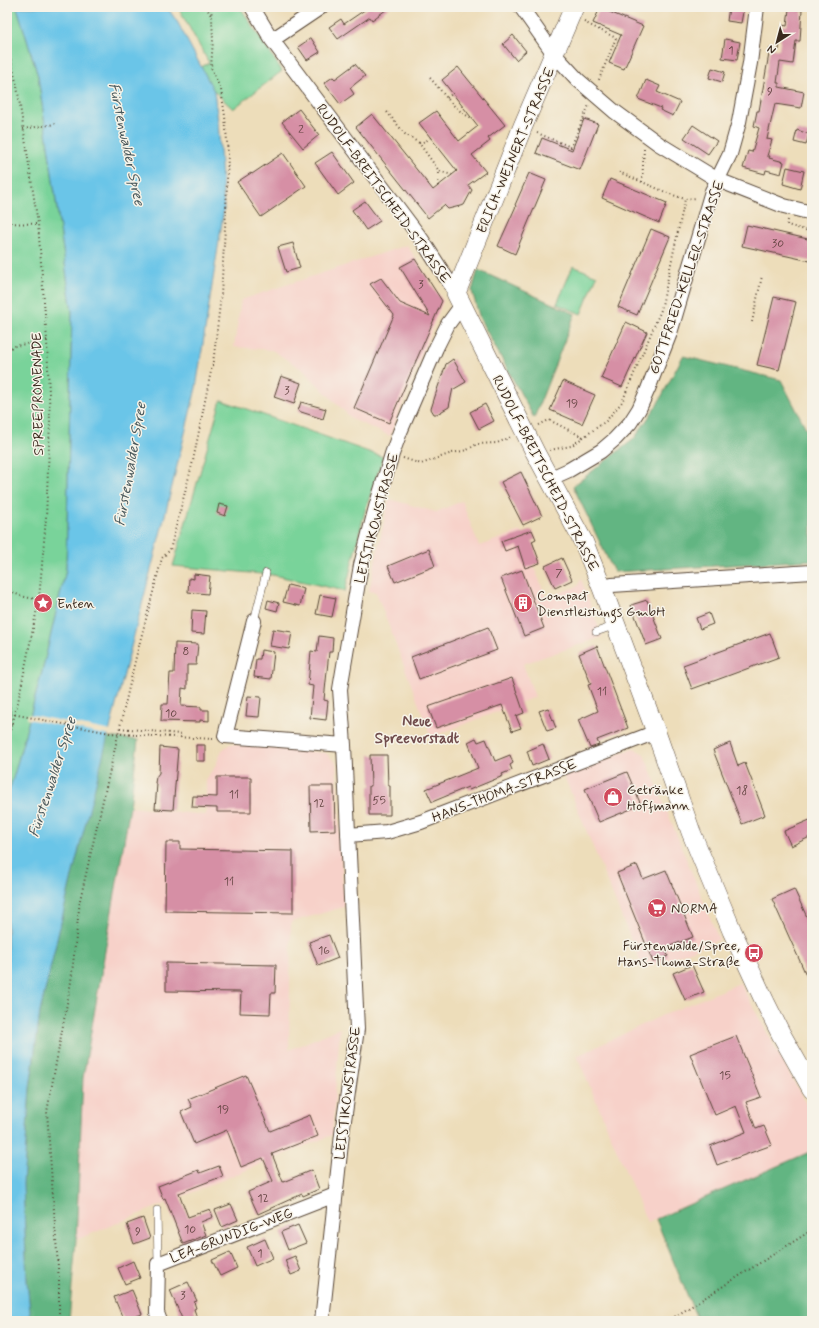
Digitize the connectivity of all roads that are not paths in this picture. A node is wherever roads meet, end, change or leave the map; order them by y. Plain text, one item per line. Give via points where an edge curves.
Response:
1 (252, 7) edge
2 (321, 7) edge
3 (521, 7) edge
4 (757, 7) edge
5 (572, 11) edge
6 (272, 40) junction
7 (554, 54) junction
8 (718, 180) junction
9 (812, 213) edge
10 (459, 299) junction
11 (549, 479) junction
12 (812, 572) edge
13 (266, 573) dead end
14 (602, 588) junction
15 (254, 621) joint
16 (616, 625) junction
17 (596, 632) dead end
18 (656, 732) junction
19 (344, 744) junction
20 (348, 835) junction
21 (812, 1089) edge
22 (335, 1195) junction
23 (157, 1210) dead end
24 (158, 1264) junction
25 (160, 1321) edge
26 (322, 1321) edge

1 - 6 street, RUDOLF-BREITSCHEID-STRASSE
2 - 6 street
3 - 7 street
4 - 8 street, GOTTFRIED-KELLER-STRASSE via 739,122 730,154
5 - 7 main road, ERICH-WEINERT-STRASSE
6 - 10 street, RUDOLF-BREITSCHEID-STRASSE via 422,240
7 - 8 street via 578,80 614,111 659,144
7 - 10 main road, ERICH-WEINERT-STRASSE
8 - 9 street
8 - 11 street, GOTTFRIED-KELLER-STRASSE via 711,195 670,333 639,409 616,439 601,451
10 - 11 main road, RUDOLF-BREITSCHEID-STRASSE
10 - 19 street, LEISTIKOWSTRASSE via 400,432 361,565 340,689
11 - 14 main road, RUDOLF-BREITSCHEID-STRASSE via 584,543
12 - 14 street via 612,585
13 - 15 lane
14 - 16 main road, RUDOLF-BREITSCHEID-STRASSE
15 - 19 street via 225,736
16 - 17 lane
16 - 18 main road, RUDOLF-BREITSCHEID-STRASSE
18 - 20 street, HANS-THOMA-STRASSE via 421,822 387,832
18 - 21 main road, RUDOLF-BREITSCHEID-STRASSE via 691,832 732,931 780,1034
19 - 20 street, LEISTIKOWSTRASSE
20 - 22 street, LEISTIKOWSTRASSE via 357,1029
22 - 24 street, LEA-GRUNDIG-WEG
22 - 26 street, LEISTIKOWSTRASSE
23 - 24 lane
24 - 25 street, LEA-GRUNDIG-WEG via 157,1313

